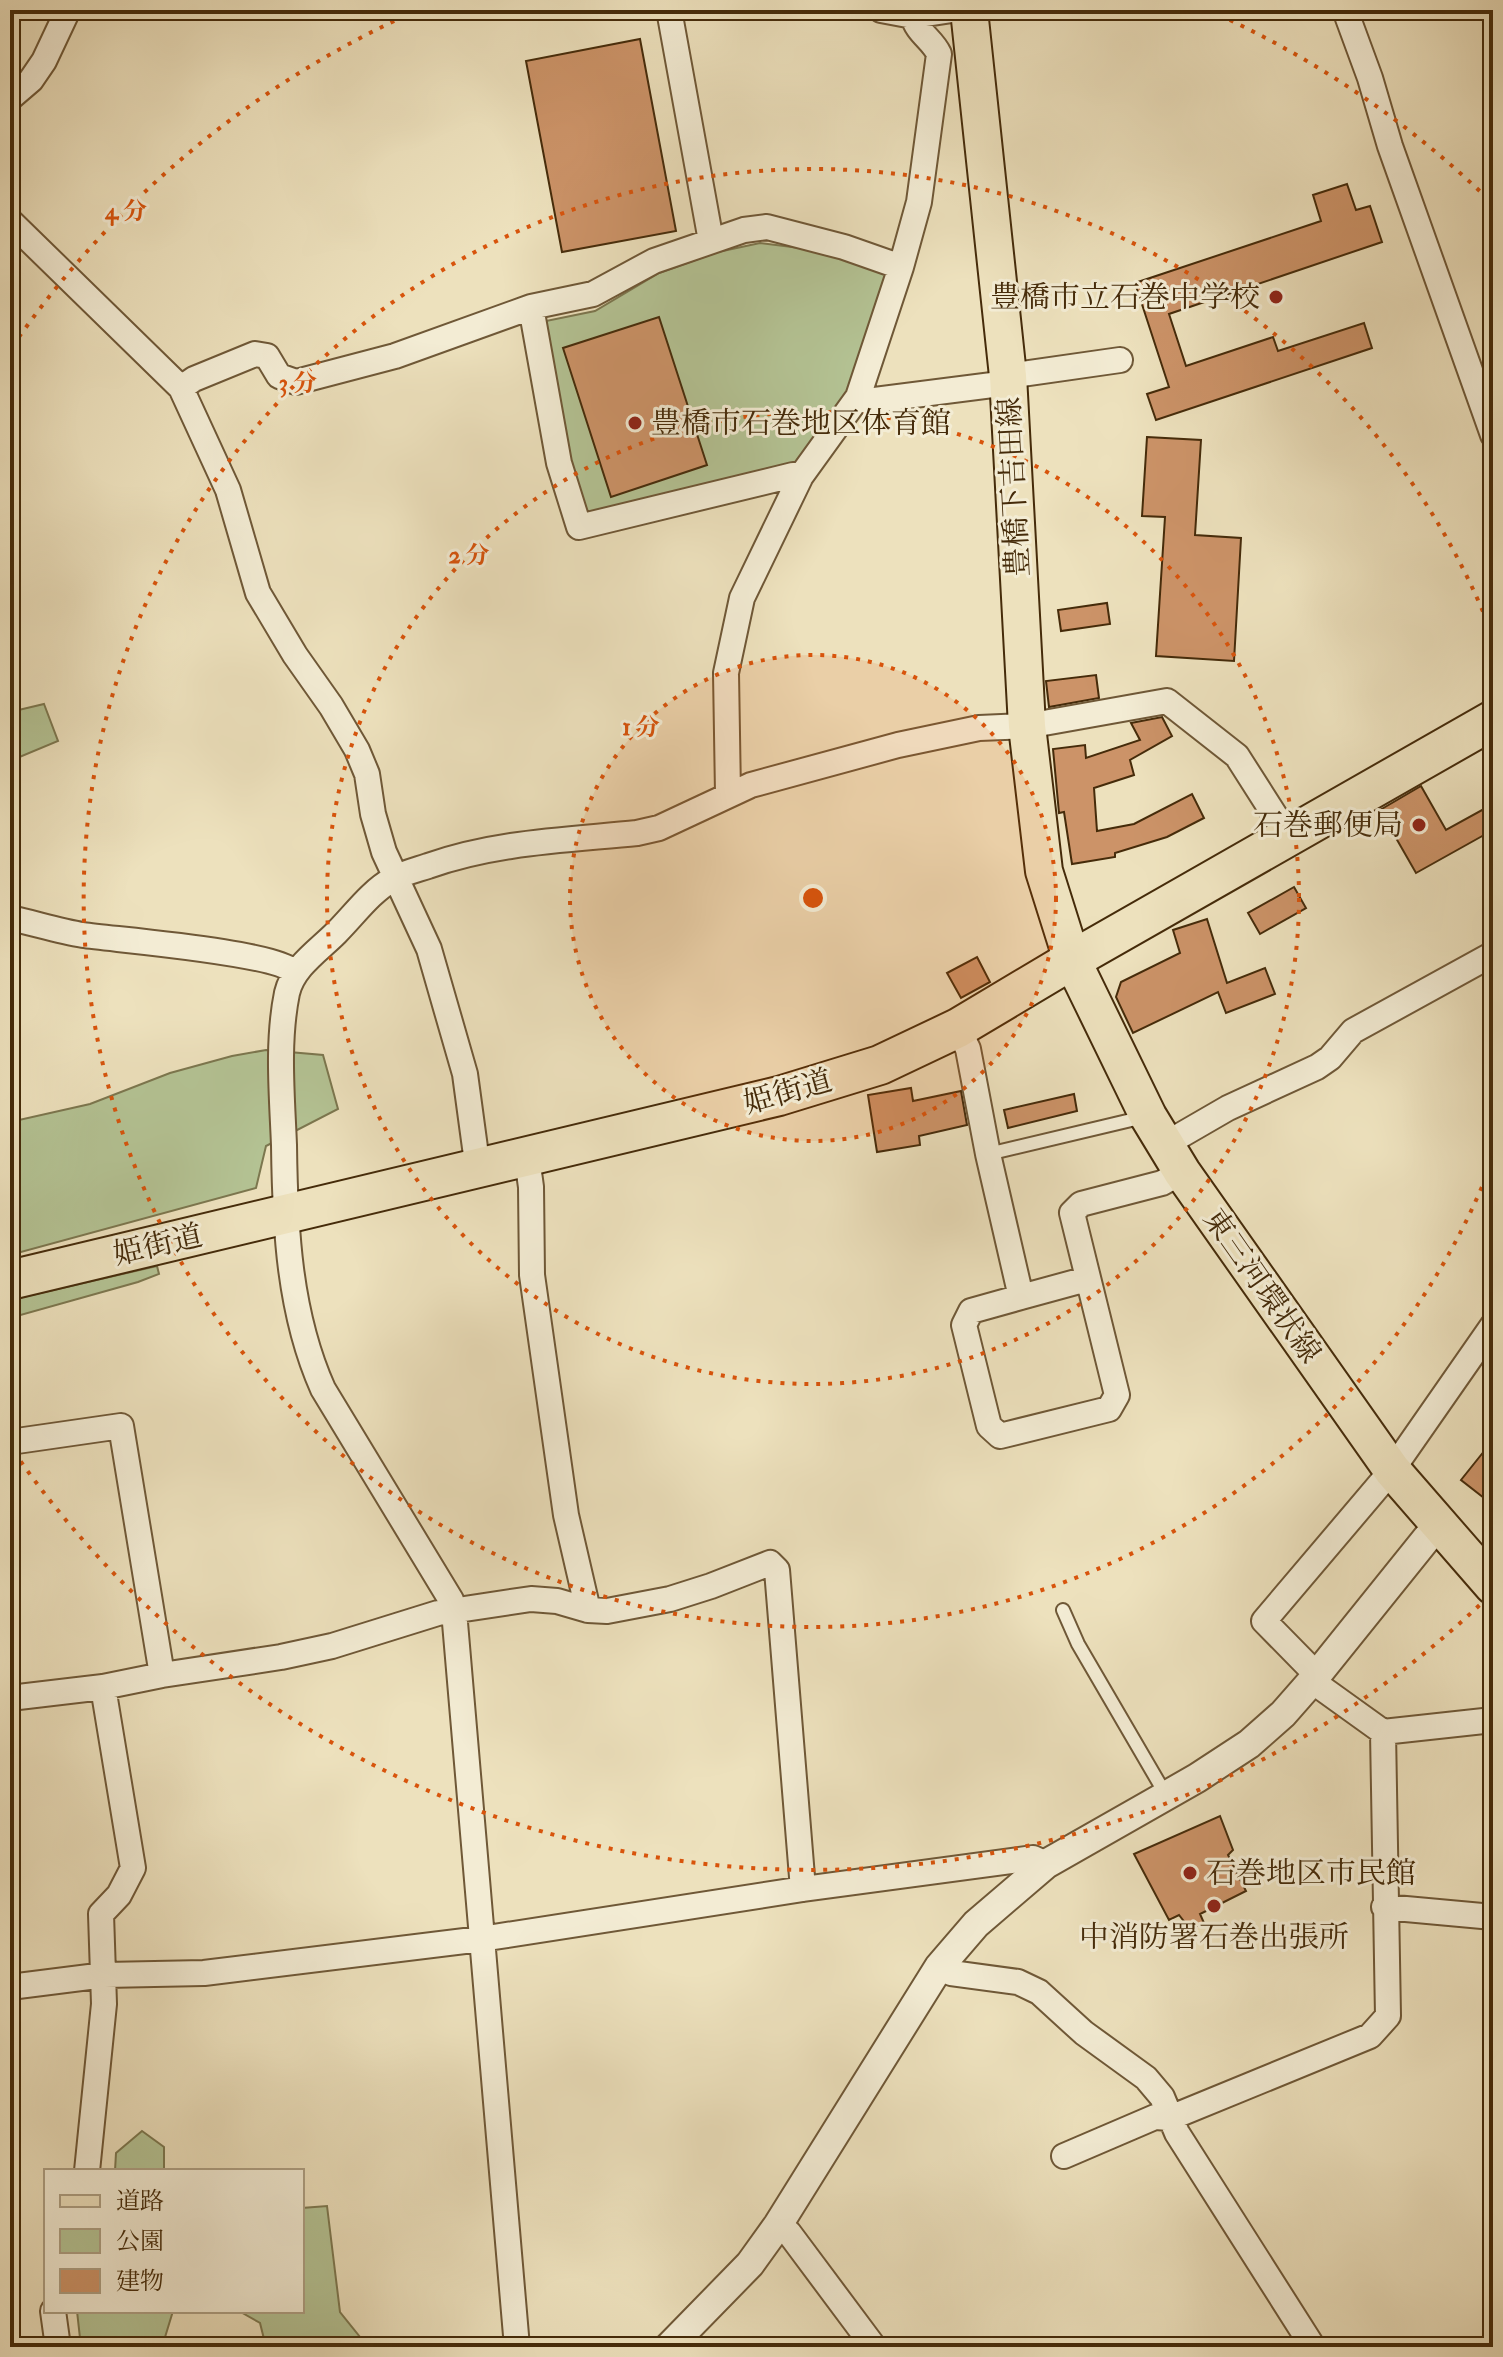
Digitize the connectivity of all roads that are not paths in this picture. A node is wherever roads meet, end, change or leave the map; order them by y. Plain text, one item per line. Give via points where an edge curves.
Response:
1 (68, 10) edge
2 (669, 10) edge
3 (881, 10) edge
4 (952, 10) edge
5 (969, 10) edge
6 (1345, 10) edge
7 (913, 16) junction
8 (10, 98) edge
9 (10, 221) edge
10 (711, 241) junction
11 (901, 267) junction
12 (531, 307) junction
13 (1120, 360) dead end
14 (1008, 379) junction
15 (181, 388) junction
16 (858, 397) junction
17 (1493, 435) edge
18 (801, 476) junction
19 (1493, 720) edge
20 (1027, 726) junction
21 (728, 794) junction
22 (1288, 836) junction
23 (395, 877) junction
24 (10, 918) edge
25 (1493, 954) edge
26 (1072, 960) junction
27 (295, 973) junction
28 (958, 1028) junction
29 (1165, 1144) junction
30 (988, 1154) junction
31 (527, 1158) junction
32 (478, 1170) junction
33 (285, 1215) junction
34 (1087, 1279) junction
35 (10, 1280) edge
36 (1021, 1297) junction
37 (1493, 1325) edge
38 (10, 1442) edge
39 (1392, 1470) junction
40 (1441, 1525) junction
41 (1493, 1586) edge
42 (588, 1610) junction
43 (1063, 1610) dead end
44 (454, 1611) junction
45 (162, 1675) junction
46 (1315, 1678) junction
47 (103, 1687) junction
48 (10, 1698) edge
49 (1493, 1720) edge
50 (1383, 1732) junction
51 (1166, 1795) junction
52 (1046, 1864) junction
53 (803, 1889) junction
54 (1384, 1907) junction
55 (1493, 1917) edge
56 (481, 1939) junction
57 (939, 1967) junction
58 (105, 1975) junction
59 (10, 1987) edge
60 (1170, 2118) junction
61 (1064, 2156) dead end
62 (87, 2169) edge
63 (778, 2225) junction
64 (53, 2313) edge
65 (58, 2347) edge
66 (517, 2347) edge
67 (669, 2347) edge
68 (874, 2347) edge
69 (1313, 2347) edge

1 - 8 street via 38,71
2 - 10 street
3 - 7 street
4 - 7 street
5 - 14 main road, 豊橋下吉田線
6 - 17 street
7 - 11 street via 939,54 919,202
9 - 15 street
10 - 11 street via 767,227
10 - 12 street via 654,261 593,294
11 - 16 street
12 - 15 street via 395,356 296,382 279,376 267,356 255,354
12 - 18 street via 559,463 579,527
13 - 14 street
14 - 16 street via 867,401
14 - 20 main road, 豊橋下吉田線
15 - 23 street via 228,490 258,593 357,750
16 - 18 street
18 - 21 street via 742,598 726,673
19 - 22 highway, 姫街道
20 - 21 street via 979,728 898,745
20 - 22 street via 1167,701 1237,756
20 - 26 main road, 豊橋下吉田線 via 1044,871
21 - 23 street via 648,831 495,848
22 - 26 highway, 姫街道
23 - 27 street
23 - 32 street via 429,949 465,1074
24 - 27 street via 80,934 271,961
25 - 29 street via 1353,1031 1317,1067
26 - 28 highway, 姫街道
26 - 29 main road, 東三河環状線
27 - 33 street via 287,992 281,1046
28 - 30 street via 968,1049
28 - 31 highway, 姫街道 via 880,1065 779,1096
29 - 30 lane
29 - 34 street via 1162,1183 1081,1204 1072,1213
29 - 39 main road, 東三河環状線
30 - 36 street
31 - 32 highway, 姫街道
31 - 42 street via 532,1275 566,1515
32 - 33 highway, 姫街道
33 - 35 highway, 姫街道
33 - 44 street via 310,1361
34 - 36 street
34 - 36 street via 1117,1395 1109,1409 1000,1436 989,1426 964,1325 971,1311
37 - 39 street
38 - 45 street via 121,1426
39 - 40 main road, 東三河環状線
39 - 46 street via 1264,1621
40 - 41 main road, 東三河環状線
40 - 46 street
42 - 44 street via 531,1599
42 - 53 street via 670,1599 770,1563 777,1570
43 - 51 lane
44 - 45 street via 281,1657
44 - 56 street
45 - 47 street
46 - 50 street
46 - 51 street via 1249,1744
47 - 48 street
47 - 58 street via 133,1868 101,1914
49 - 50 street
50 - 54 street
51 - 52 street
52 - 53 street via 1033,1858
52 - 57 street via 976,1924
53 - 56 street
54 - 55 street
54 - 60 street via 1388,2016 1381,2027
56 - 58 street via 204,1973
56 - 66 street
57 - 60 street via 1018,1982 1039,1992 1146,2078
57 - 63 street
58 - 59 street
58 - 62 street
60 - 61 street via 1155,2117
60 - 69 street
63 - 67 street via 750,2264
63 - 68 street
64 - 65 street

